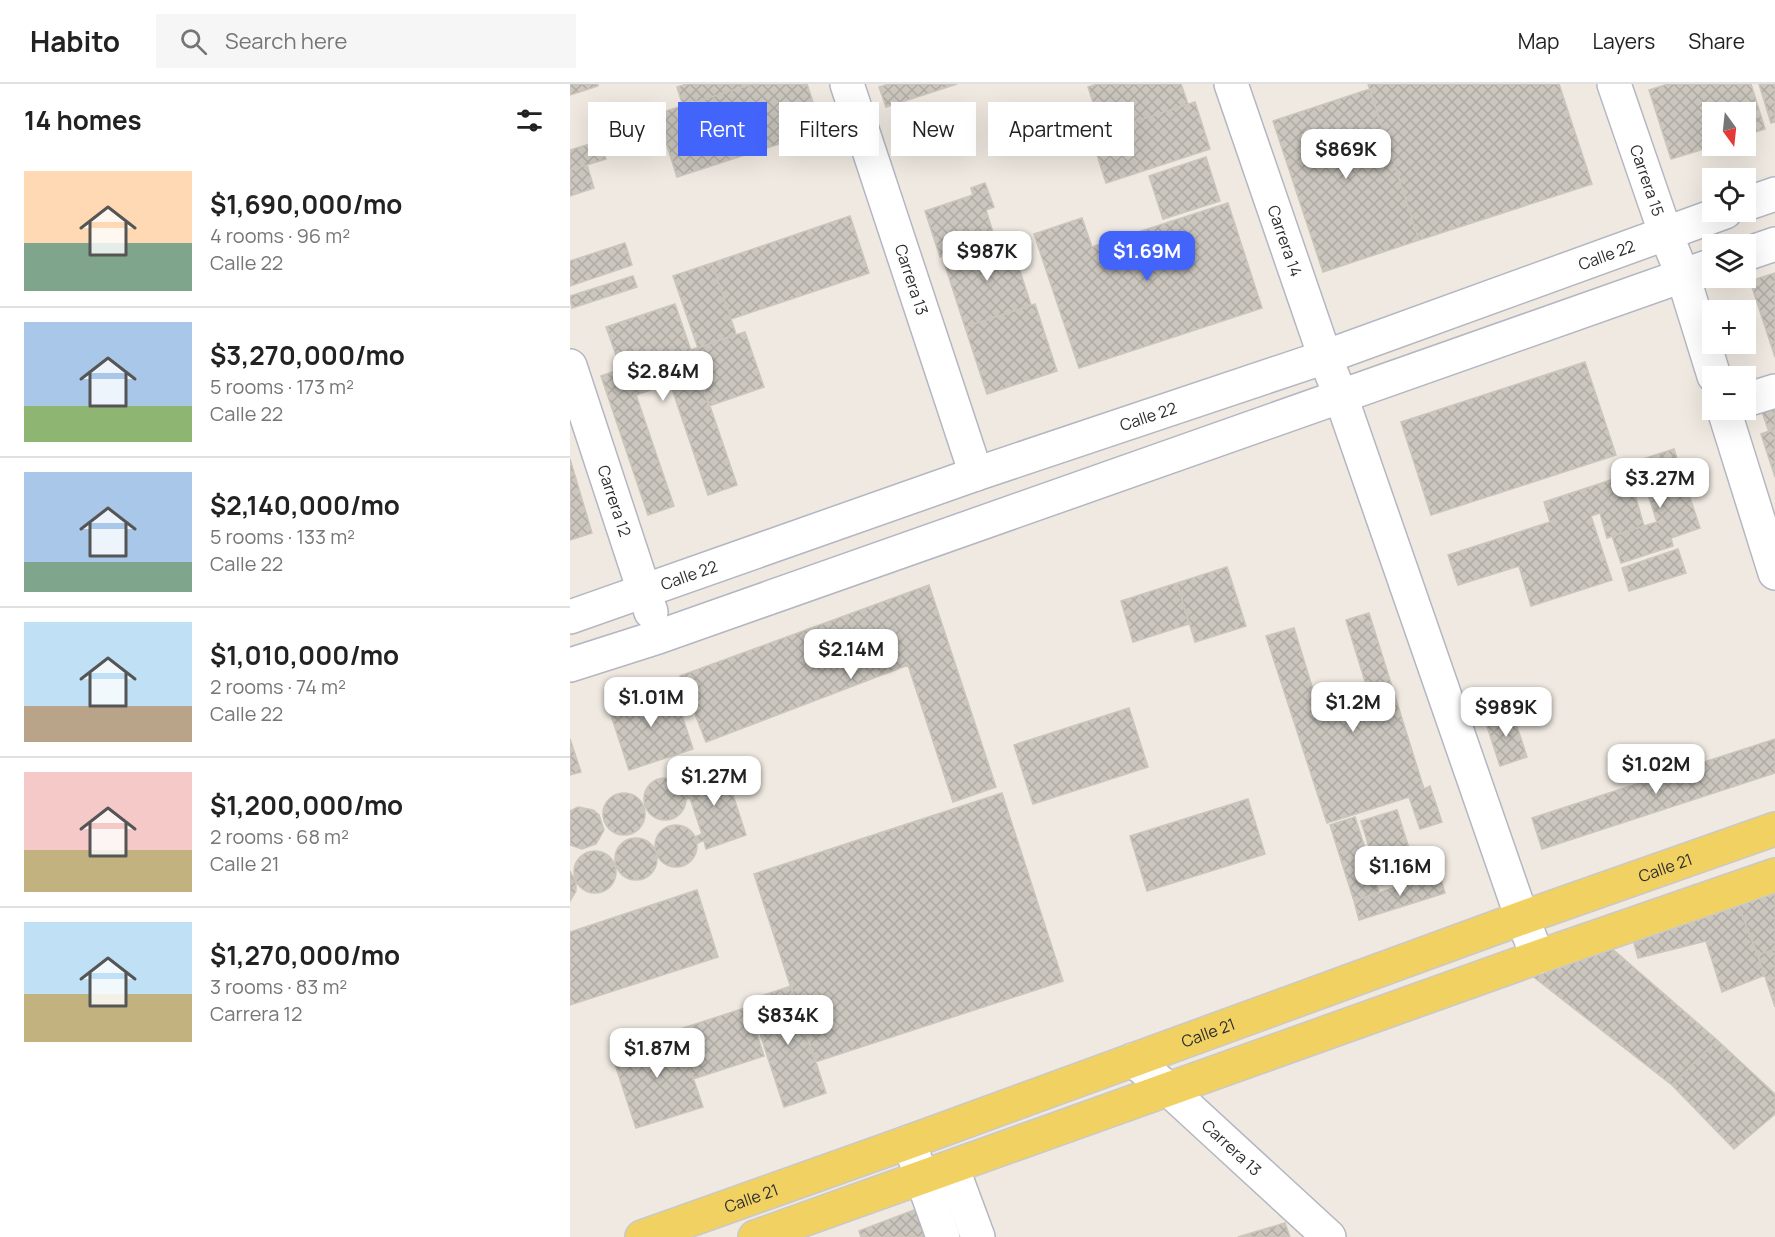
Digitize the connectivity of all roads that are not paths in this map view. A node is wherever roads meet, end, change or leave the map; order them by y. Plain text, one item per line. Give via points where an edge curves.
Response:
1 (847, 84) edge
2 (1231, 84) edge
3 (1614, 84) edge
4 (1775, 194) edge
5 (1756, 201) edge
6 (1702, 220) edge
7 (1665, 232) junction
8 (1775, 244) edge
9 (1756, 251) edge
10 (1698, 270) edge
11 (1325, 357) junction
12 (570, 366) edge
13 (1712, 366) edge
14 (1775, 391) edge
15 (1341, 397) junction
16 (1756, 397) edge
17 (1727, 420) edge
18 (976, 474) junction
19 (1775, 573) edge
20 (645, 592) junction
21 (570, 617) edge
22 (658, 637) junction
23 (570, 665) edge
24 (1775, 829) edge
25 (1775, 875) edge
26 (1522, 918) junction
27 (1538, 957) junction
28 (1133, 1060) junction
29 (1167, 1088) junction
30 (909, 1142) junction
31 (937, 1172) junction
32 (642, 1237) edge
33 (754, 1237) edge
34 (943, 1237) edge
35 (978, 1237) edge
36 (1329, 1237) edge

1 - 18 street, Carrera 13
2 - 11 street, Carrera 14
3 - 7 street, Carrera 15
4 - 5 street
6 - 7 street, Calle 22
7 - 10 street, Carrera 15
7 - 11 street, Calle 22
8 - 9 street
10 - 13 street, Carrera 15
10 - 15 street
11 - 15 street, Carrera 14
11 - 18 street, Calle 22
12 - 20 street, Carrera 12
14 - 16 street
15 - 22 street
15 - 26 street, Carrera 14
17 - 19 street
18 - 20 street, Calle 22
20 - 21 street, Calle 22
20 - 22 street, Carrera 12
22 - 23 street
24 - 26 main road, Calle 21
25 - 27 main road
26 - 27 street, Carrera 14
26 - 28 main road, Calle 21
27 - 29 main road
28 - 29 street, Carrera 13
28 - 30 main road, Calle 21
29 - 31 main road
29 - 36 street, Carrera 13
30 - 31 street
30 - 32 main road, Calle 21
31 - 33 main road
31 - 34 street
31 - 35 street

